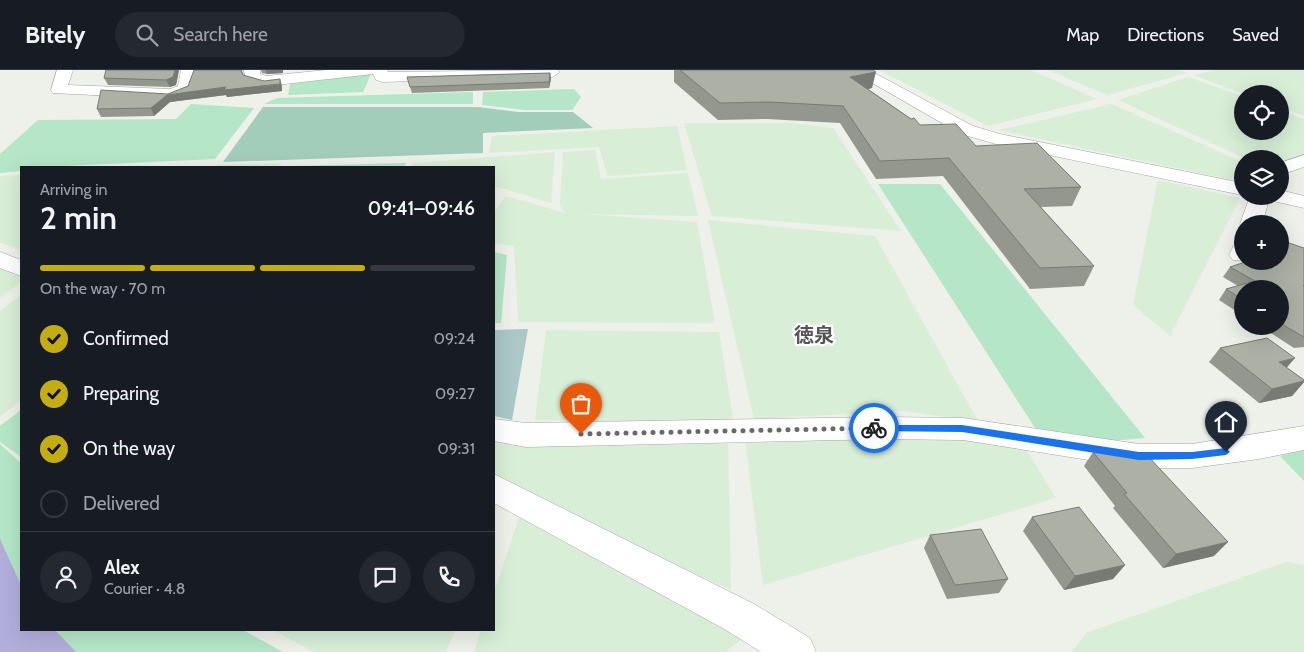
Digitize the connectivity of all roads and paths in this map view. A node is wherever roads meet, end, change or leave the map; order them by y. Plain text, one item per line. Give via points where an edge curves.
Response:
1 (65, 70) edge
2 (190, 70) edge
3 (252, 70) edge
4 (369, 70) edge
5 (379, 70) edge
6 (858, 70) edge
7 (552, 72) edge
8 (1304, 161) edge
9 (1289, 166) edge
10 (1234, 185) edge
11 (1289, 199) edge
12 (1304, 202) edge
13 (0, 259) edge
14 (20, 269) edge
15 (495, 430) edge
16 (1304, 438) edge
17 (495, 488) edge
18 (796, 652) edge

1 - 2 street via 59,90 172,94 185,89
3 - 4 street via 252,77 267,81
5 - 7 street via 382,77
6 - 10 street via 966,130 996,139
8 - 9 street
11 - 12 street
13 - 14 street
15 - 16 street via 526,436 962,429 1139,456 1192,456 1259,448
17 - 18 street via 740,617

